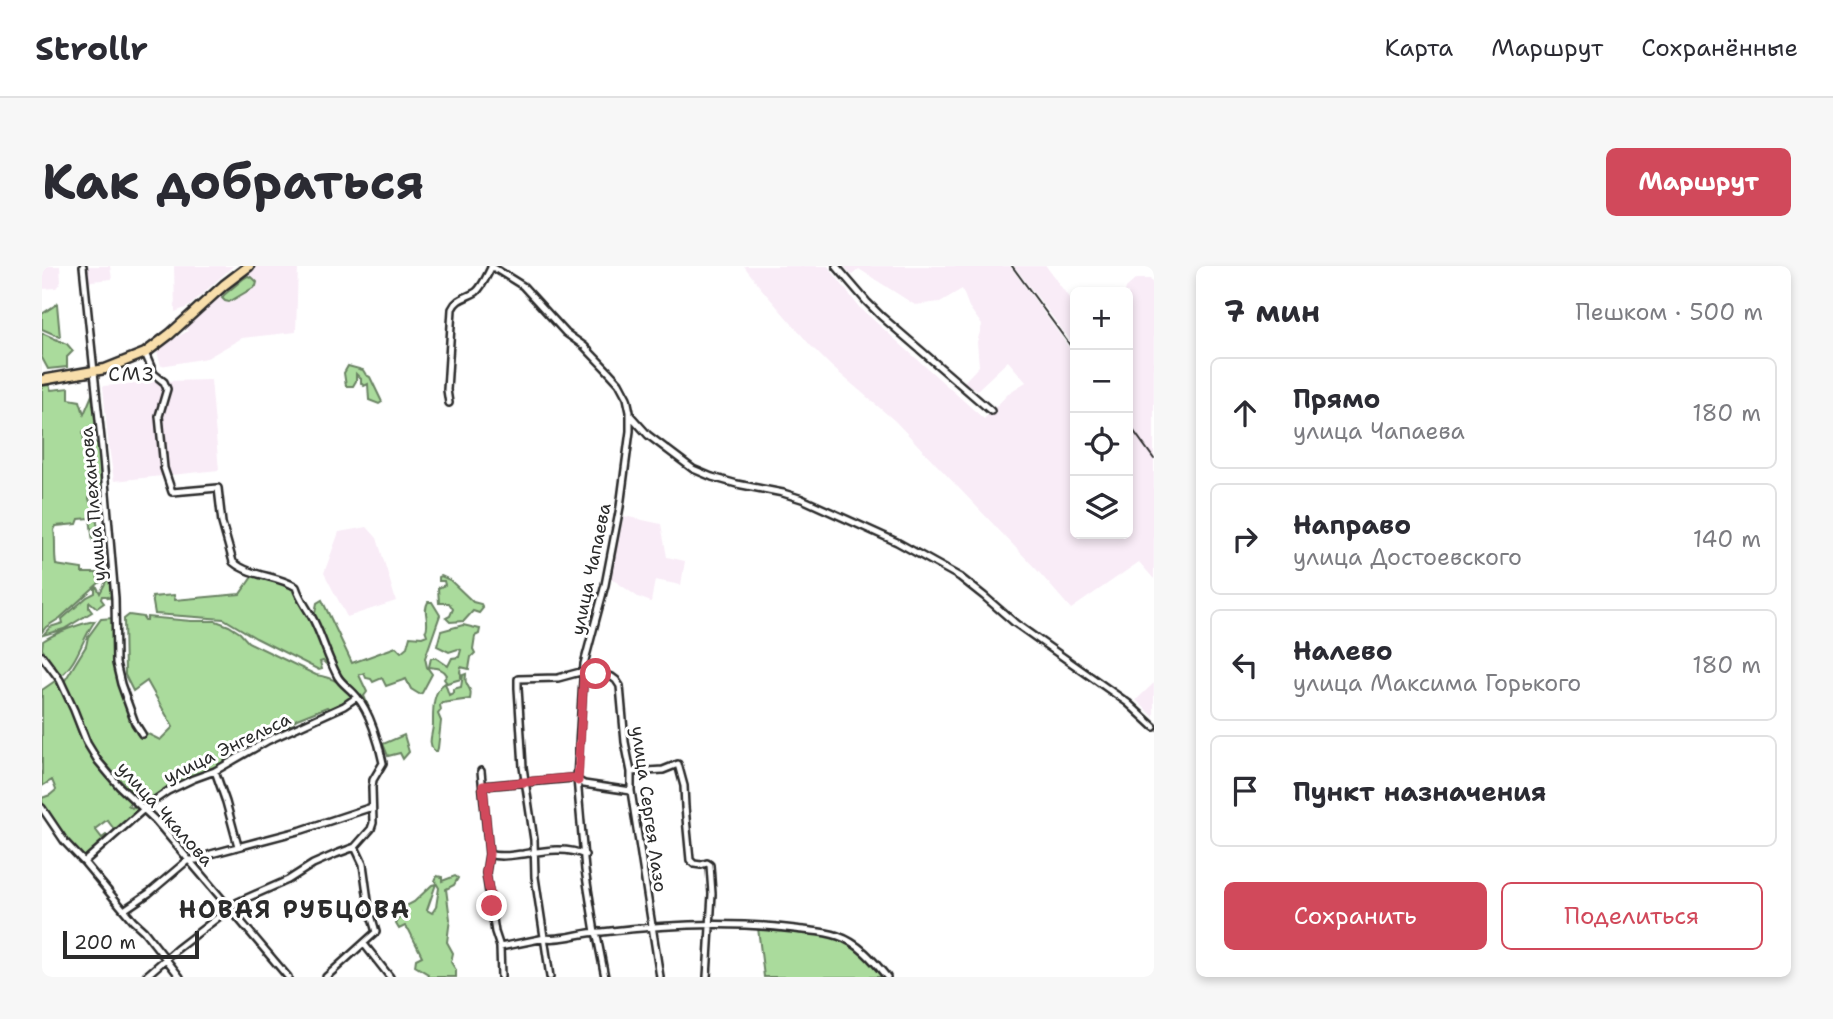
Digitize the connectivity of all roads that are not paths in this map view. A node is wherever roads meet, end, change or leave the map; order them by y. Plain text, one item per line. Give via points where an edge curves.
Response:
1 (83, 266) edge
2 (249, 266) edge
3 (491, 266) edge
4 (836, 266) edge
5 (145, 353) junction
6 (94, 372) junction
7 (42, 380) edge
8 (449, 403) dead end
9 (991, 411) dead end
10 (630, 415) junction
11 (42, 656) edge
12 (584, 671) junction
13 (357, 696) junction
14 (1154, 727) edge
15 (142, 734) dead end
16 (215, 771) junction
17 (481, 771) dead end
18 (631, 772) junction
19 (578, 781) junction
20 (526, 782) junction
21 (483, 786) junction
22 (631, 791) junction
23 (372, 807) junction
24 (42, 808) edge
25 (144, 808) junction
26 (239, 846) junction
27 (355, 847) junction
28 (533, 853) junction
29 (489, 854) junction
30 (585, 855) junction
31 (188, 860) junction
32 (84, 862) junction
33 (230, 908) junction
34 (124, 910) junction
35 (652, 926) junction
36 (709, 926) junction
37 (595, 932) junction
38 (545, 938) junction
39 (364, 944) junction
40 (500, 947) junction
41 (166, 958) junction
42 (145, 977) edge
43 (180, 977) edge
44 (288, 977) edge
45 (326, 977) edge
46 (390, 977) edge
47 (501, 977) edge
48 (550, 977) edge
49 (605, 977) edge
50 (660, 977) edge
51 (708, 977) edge
52 (887, 977) edge

1 - 6 street, улица Плеханова
2 - 5 highway
3 - 8 street, улица Чапаева via 478,291 453,304
3 - 10 street, улица Чапаева via 523,286 608,371 619,383
4 - 9 street via 881,316
5 - 6 highway
5 - 13 street via 167,389 159,416 164,468 172,492 218,488 233,562 296,587 335,670
6 - 7 highway
6 - 15 street, улица Плеханова via 115,598 116,663
10 - 12 street, улица Чапаева via 617,520
10 - 14 street via 693,469 802,499 960,577 1015,624 1128,702
11 - 25 street, улица Чкалова via 60,680 98,761
12 - 18 street, улица Сергея Лазо via 619,683
12 - 19 street, улица Чапаева
12 - 20 street via 558,678 519,679
13 - 16 street, улица Энгельса
13 - 23 street via 382,761 373,780
16 - 25 street, улица Энгельса via 168,791
16 - 26 street
17 - 21 street
18 - 22 street, улица Сергея Лазо
18 - 36 street via 678,764 691,860 710,865
19 - 20 street
19 - 22 street
19 - 30 street, улица Чапаева
20 - 21 street
20 - 28 street
21 - 29 street
22 - 35 street, улица Сергея Лазо
23 - 26 street
23 - 27 street via 371,829
24 - 32 street
25 - 31 street, улица Чкалова
25 - 32 street, улица Энгельса
26 - 31 street
27 - 33 street
27 - 39 street via 363,864 376,932
28 - 29 street
28 - 30 street via 566,850
28 - 38 street
29 - 40 street via 486,873
30 - 37 street, улица Чапаева
31 - 33 street, улица Чкалова
31 - 34 street
32 - 34 street
33 - 41 street
33 - 44 street, улица Чкалова
34 - 41 street
35 - 36 street
35 - 37 street
35 - 50 street, улица Сергея Лазо
36 - 51 street
36 - 52 street via 771,926 839,936 866,953
37 - 38 street
37 - 49 street, улица Чапаева
38 - 40 street
38 - 48 street
39 - 45 street
39 - 46 street
40 - 47 street
41 - 42 street
41 - 43 street

